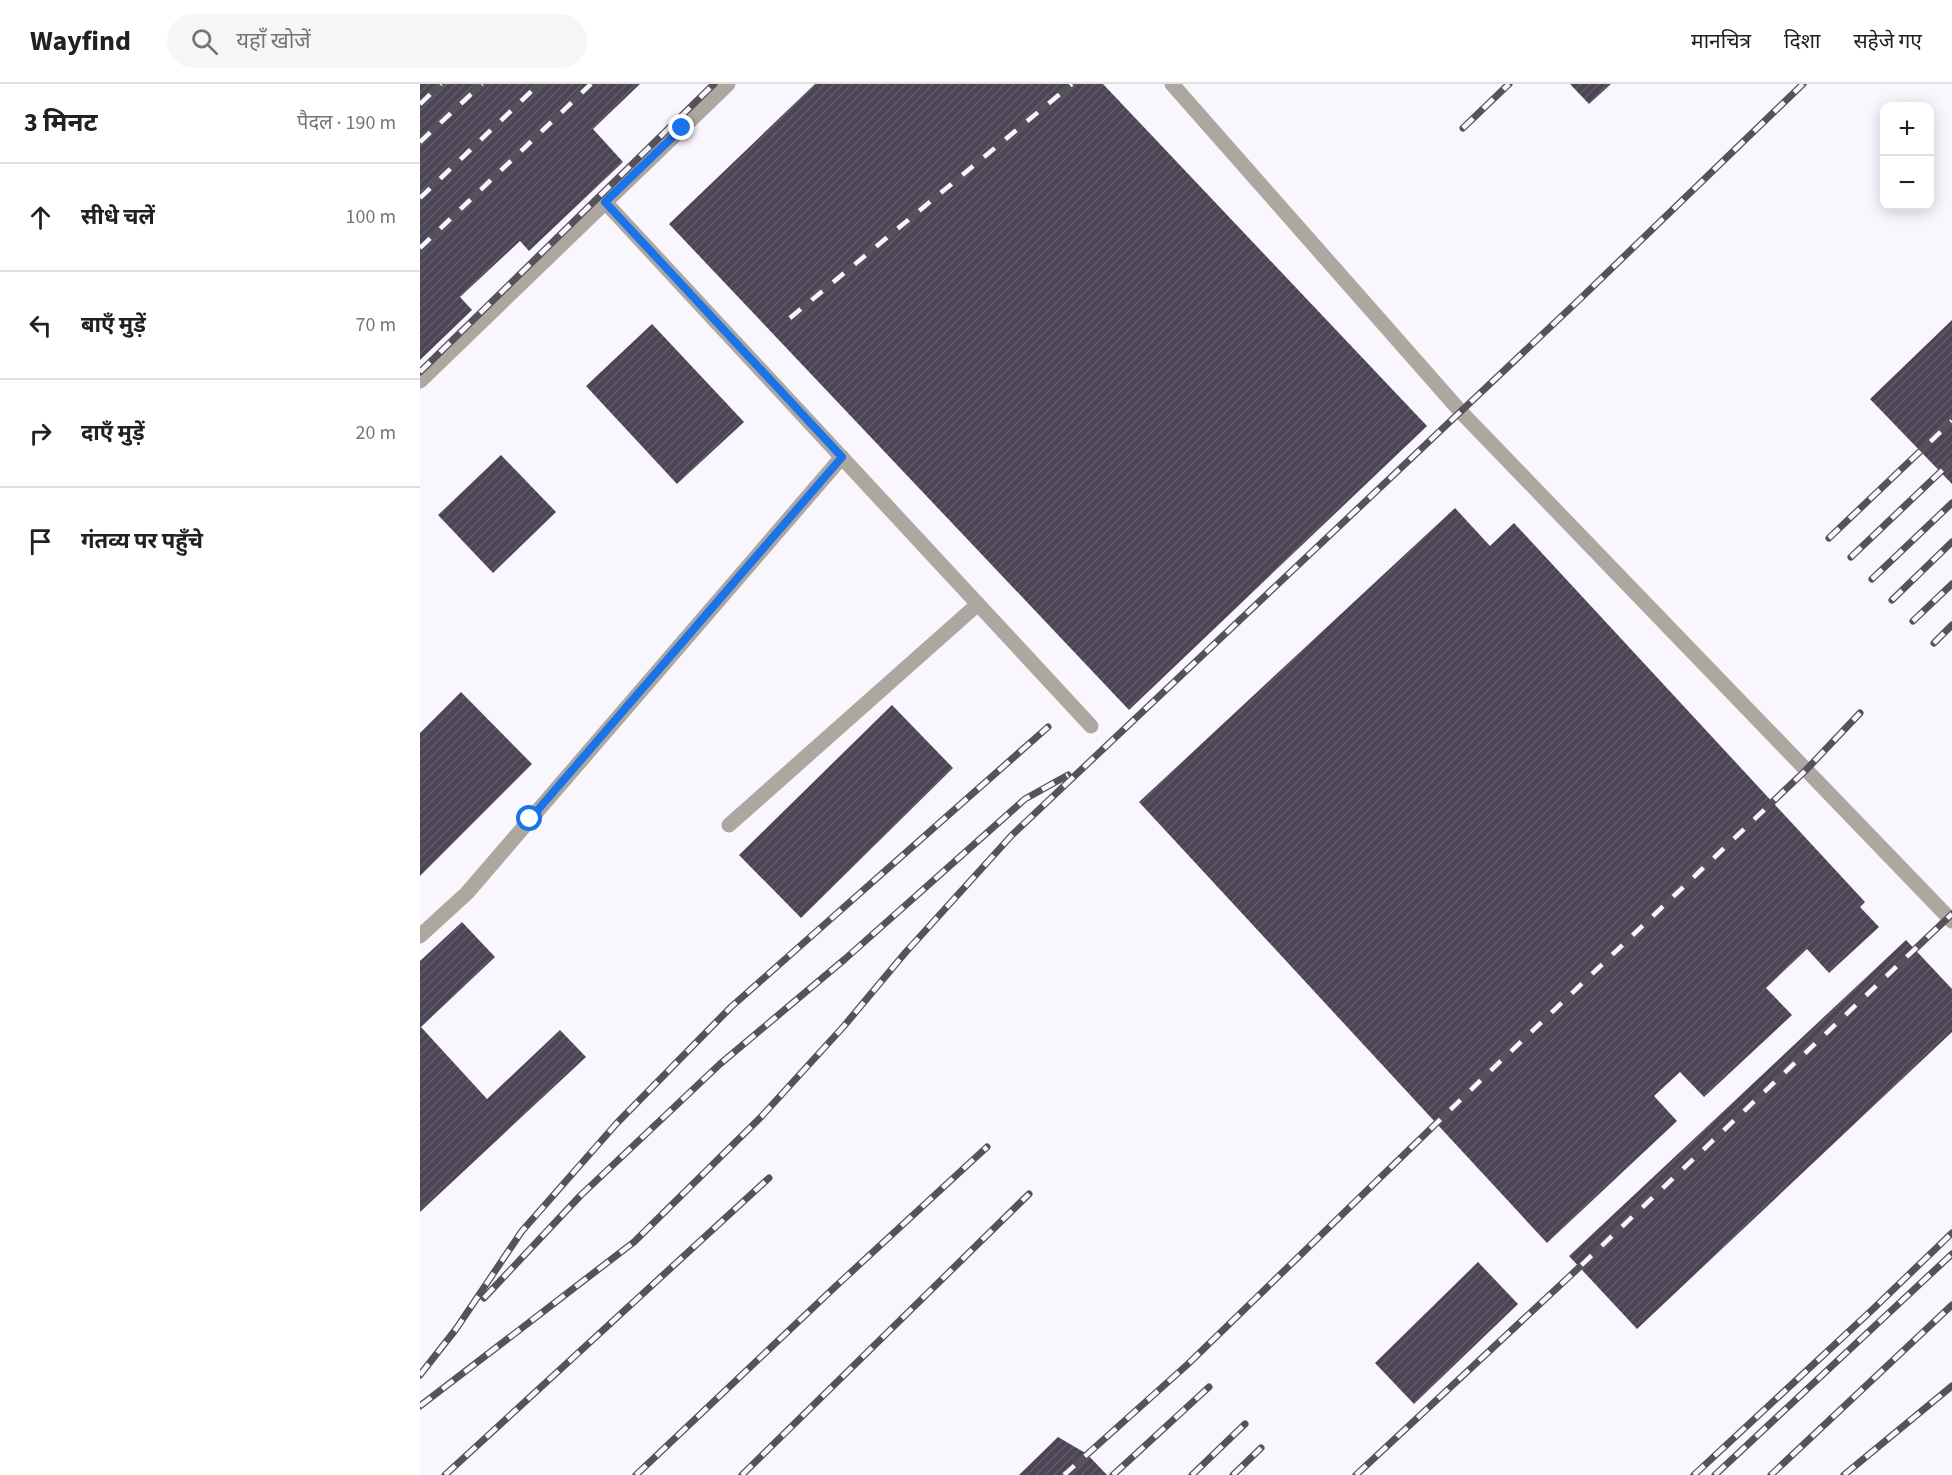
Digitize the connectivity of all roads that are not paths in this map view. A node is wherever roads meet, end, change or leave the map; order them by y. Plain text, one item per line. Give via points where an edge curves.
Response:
1 (728, 84) edge
2 (1172, 84) edge
3 (605, 202) junction
4 (420, 381) edge
5 (842, 457) junction
6 (978, 604) junction
7 (1091, 726) dead end
8 (729, 825) dead end
9 (1952, 921) edge
10 (420, 936) edge

1 - 3 lane
2 - 9 lane via 1461,412
3 - 4 lane
3 - 5 lane
5 - 6 lane
5 - 10 lane via 467,893
6 - 7 lane
6 - 8 lane

